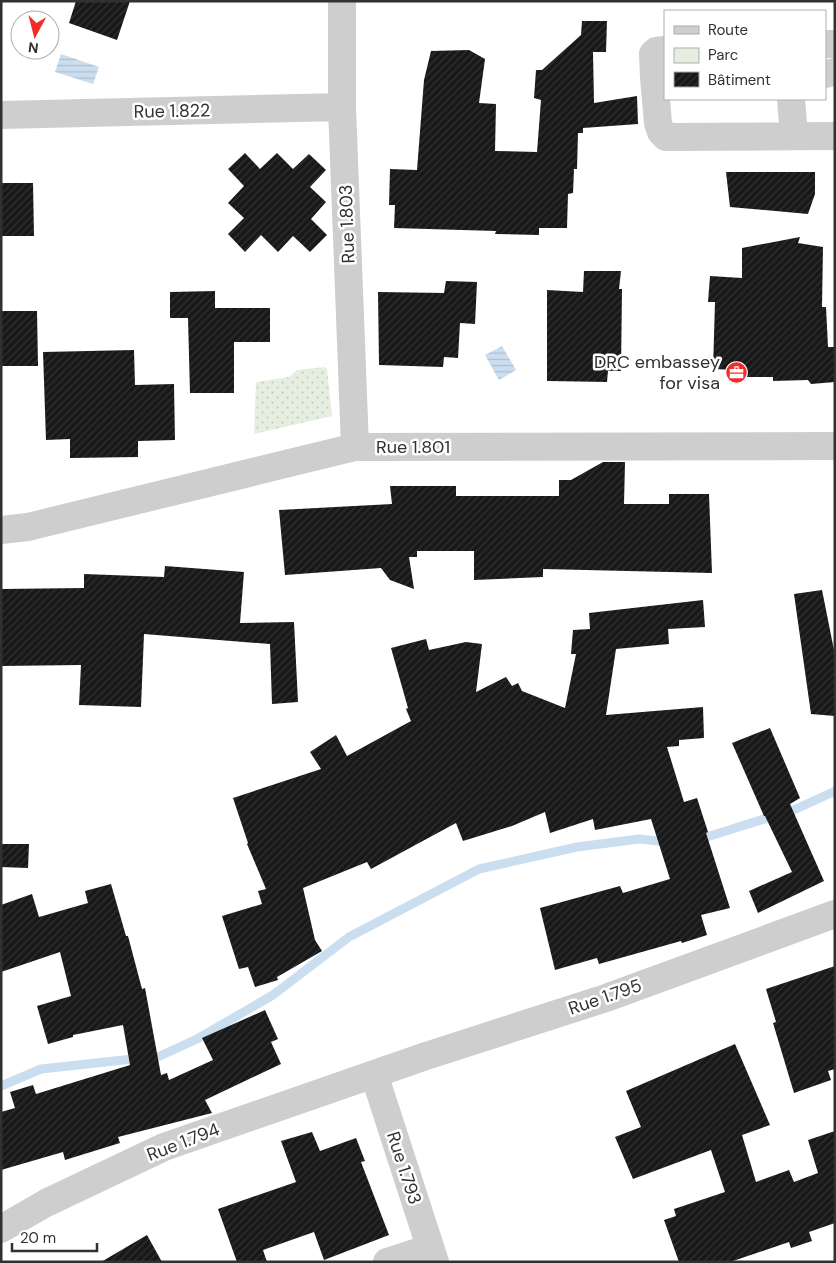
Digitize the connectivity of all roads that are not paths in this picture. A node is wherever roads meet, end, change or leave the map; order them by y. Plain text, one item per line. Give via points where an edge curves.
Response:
1 (342, 1) edge
2 (664, 50) edge
3 (659, 78) edge
4 (791, 100) edge
5 (342, 107) junction
6 (1, 115) edge
7 (794, 136) junction
8 (833, 136) dead end
9 (835, 446) edge
10 (355, 447) junction
11 (1, 530) edge
12 (835, 914) edge
13 (374, 1074) junction
14 (1, 1229) edge
15 (433, 1255) edge
16 (387, 1262) edge

1 - 5 street, Rue 1.803
2 - 3 street via 653,54
3 - 7 street via 658,123 666,137
4 - 7 street
5 - 6 street, Rue 1.822
5 - 10 street, Rue 1.803
7 - 8 street
9 - 10 street, Rue 1.801
10 - 11 street, Rue 1.801
12 - 13 street, Rue 1.795 via 606,998
13 - 14 street, Rue 1.794 via 164,1146 46,1203
13 - 15 street, Rue 1.793
15 - 16 street

